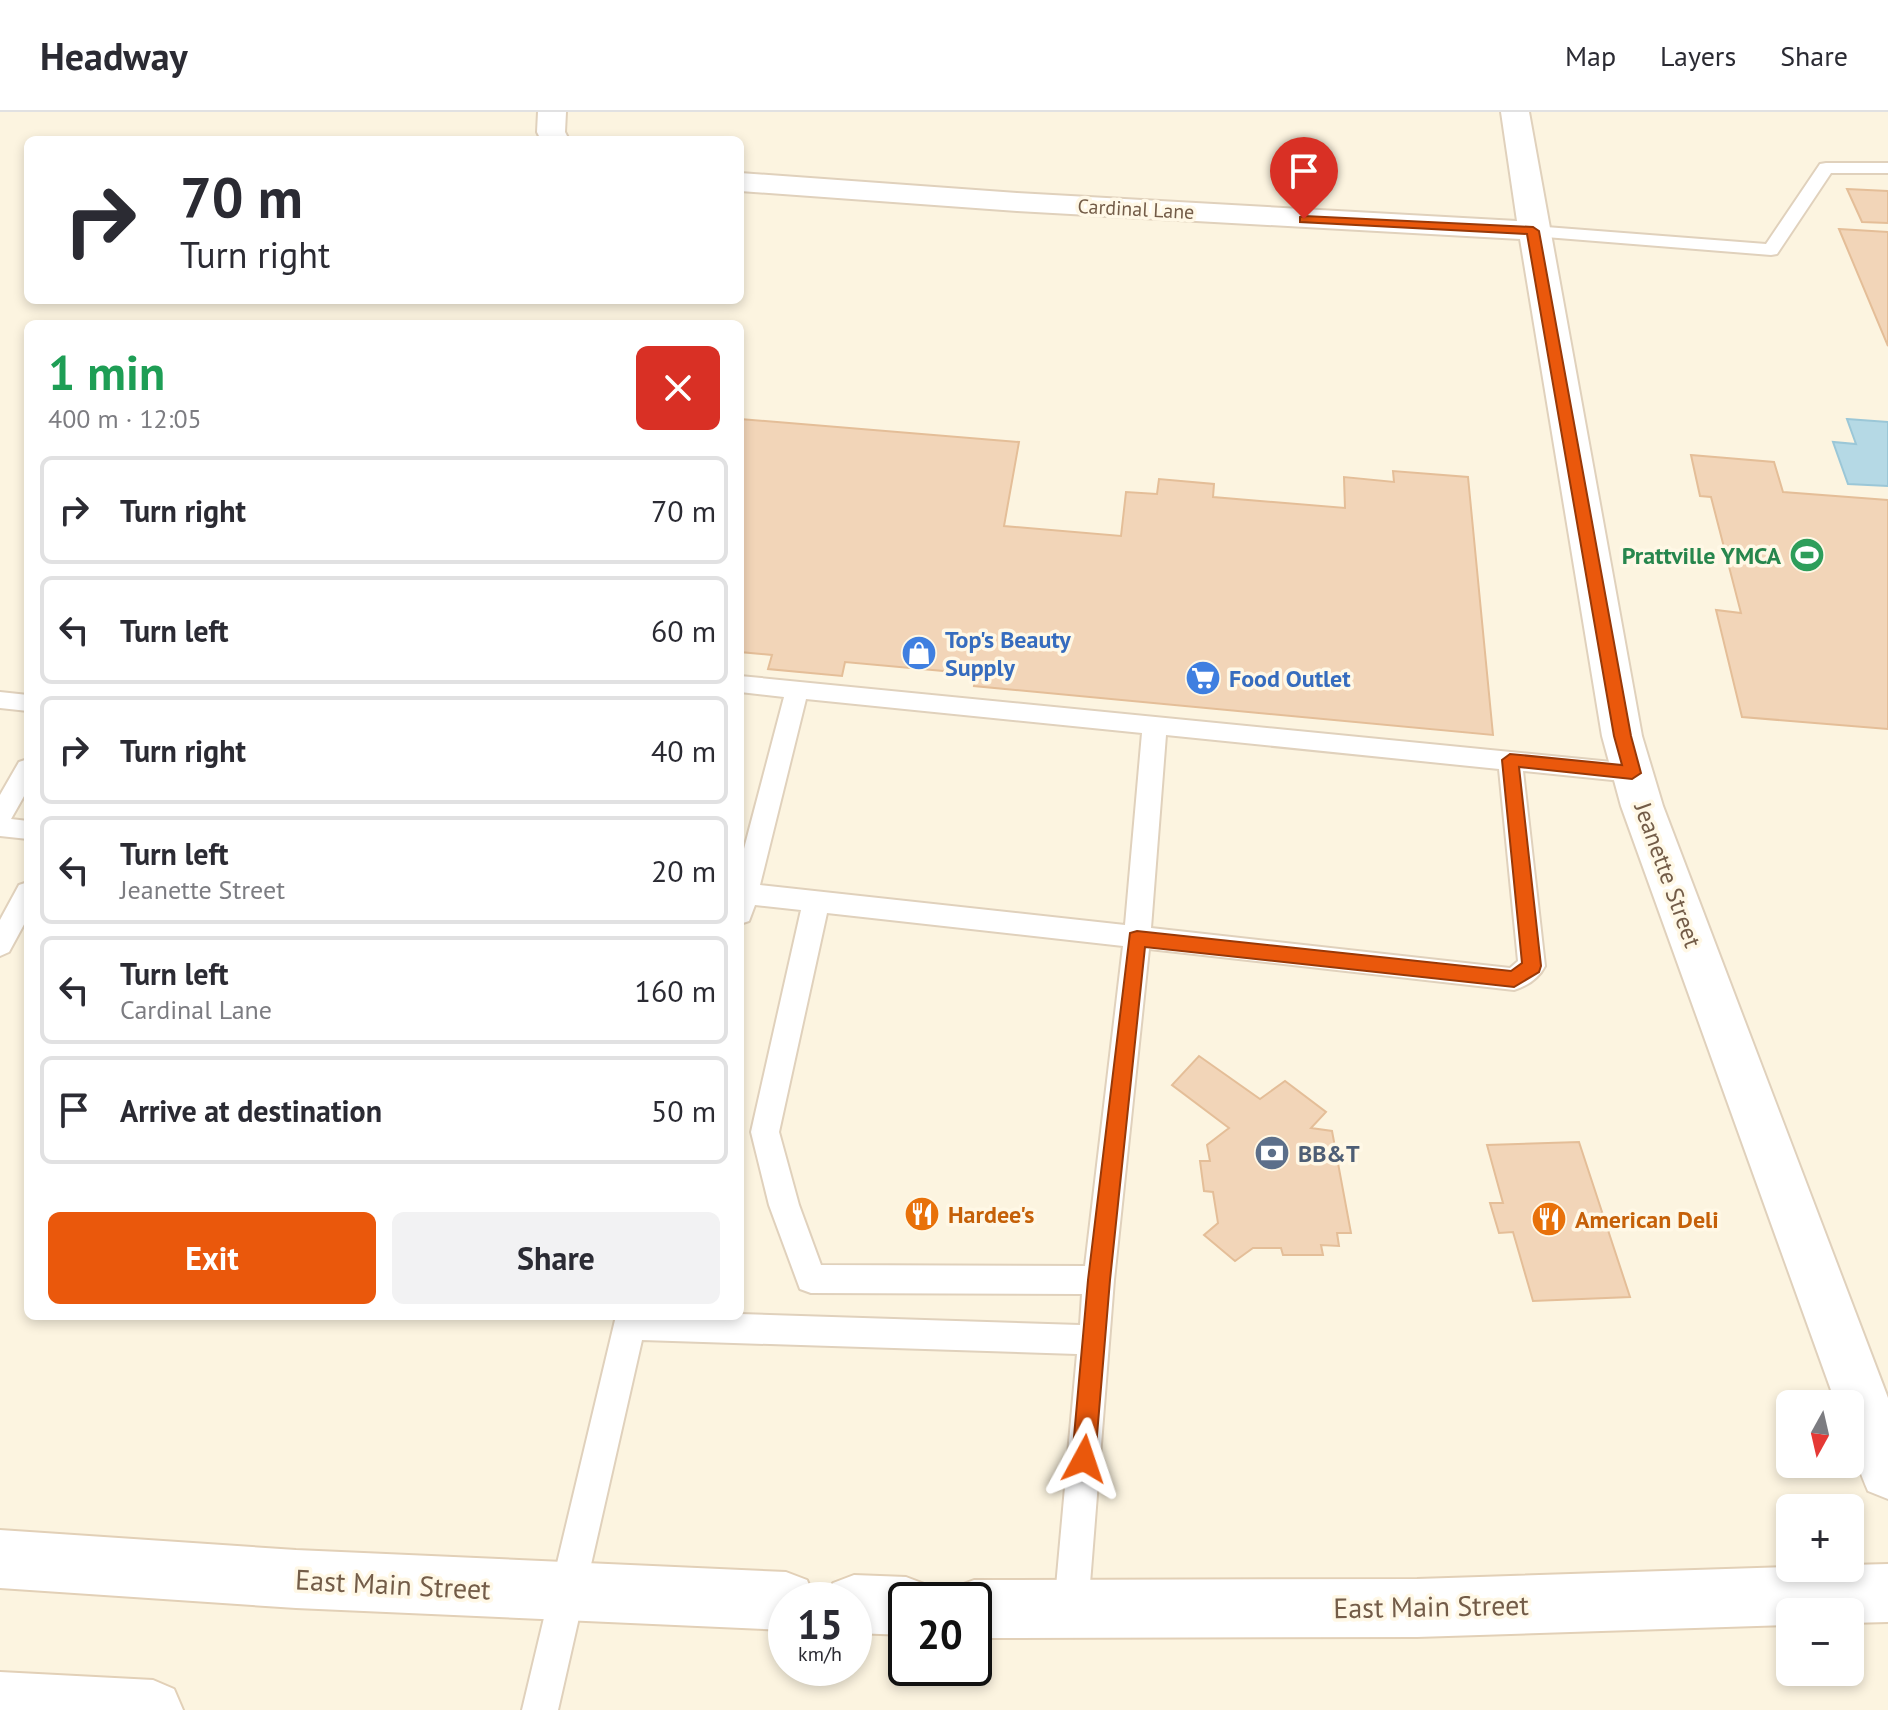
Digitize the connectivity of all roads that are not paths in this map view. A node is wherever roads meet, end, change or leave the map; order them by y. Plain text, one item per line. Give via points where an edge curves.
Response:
1 (552, 112) edge
2 (1515, 112) edge
3 (553, 136) edge
4 (1888, 168) edge
5 (744, 182) edge
6 (1533, 231) junction
7 (744, 684) edge
8 (797, 690) junction
9 (0, 700) edge
10 (24, 703) edge
11 (1155, 724) junction
12 (1510, 760) junction
13 (1632, 773) junction
14 (24, 775) edge
15 (0, 816) edge
16 (0, 827) edge
17 (24, 830) edge
18 (744, 892) edge
19 (24, 900) edge
20 (744, 900) edge
21 (816, 902) junction
22 (1137, 938) junction
23 (0, 945) edge
24 (1099, 1280) junction
25 (631, 1321) edge
26 (1094, 1340) junction
27 (1888, 1471) edge
28 (0, 1559) edge
29 (569, 1592) junction
30 (1888, 1593) edge
31 (768, 1600) edge
32 (992, 1609) edge
33 (1071, 1609) junction
34 (0, 1702) edge
35 (153, 1710) edge
36 (540, 1710) edge

1 - 3 street
2 - 6 street, Jeanette Street
4 - 6 lane via 1826,168 1771,250
5 - 6 street, Cardinal Lane
6 - 13 street, Jeanette Street
7 - 8 lane
8 - 11 lane
8 - 18 lane
9 - 10 lane
11 - 12 lane
11 - 22 lane
12 - 13 lane
12 - 22 lane via 1532,966 1514,979
13 - 27 street, Jeanette Street
14 - 15 lane
16 - 17 lane
19 - 23 lane
20 - 21 lane
21 - 22 lane
21 - 24 lane via 765,1132 811,1279
22 - 24 lane
24 - 26 lane
25 - 26 lane
25 - 29 lane
26 - 33 lane
28 - 29 street, East Main Street
29 - 31 street, East Main Street
29 - 36 lane
30 - 33 street, East Main Street via 1417,1608
32 - 33 street, East Main Street
34 - 35 street

